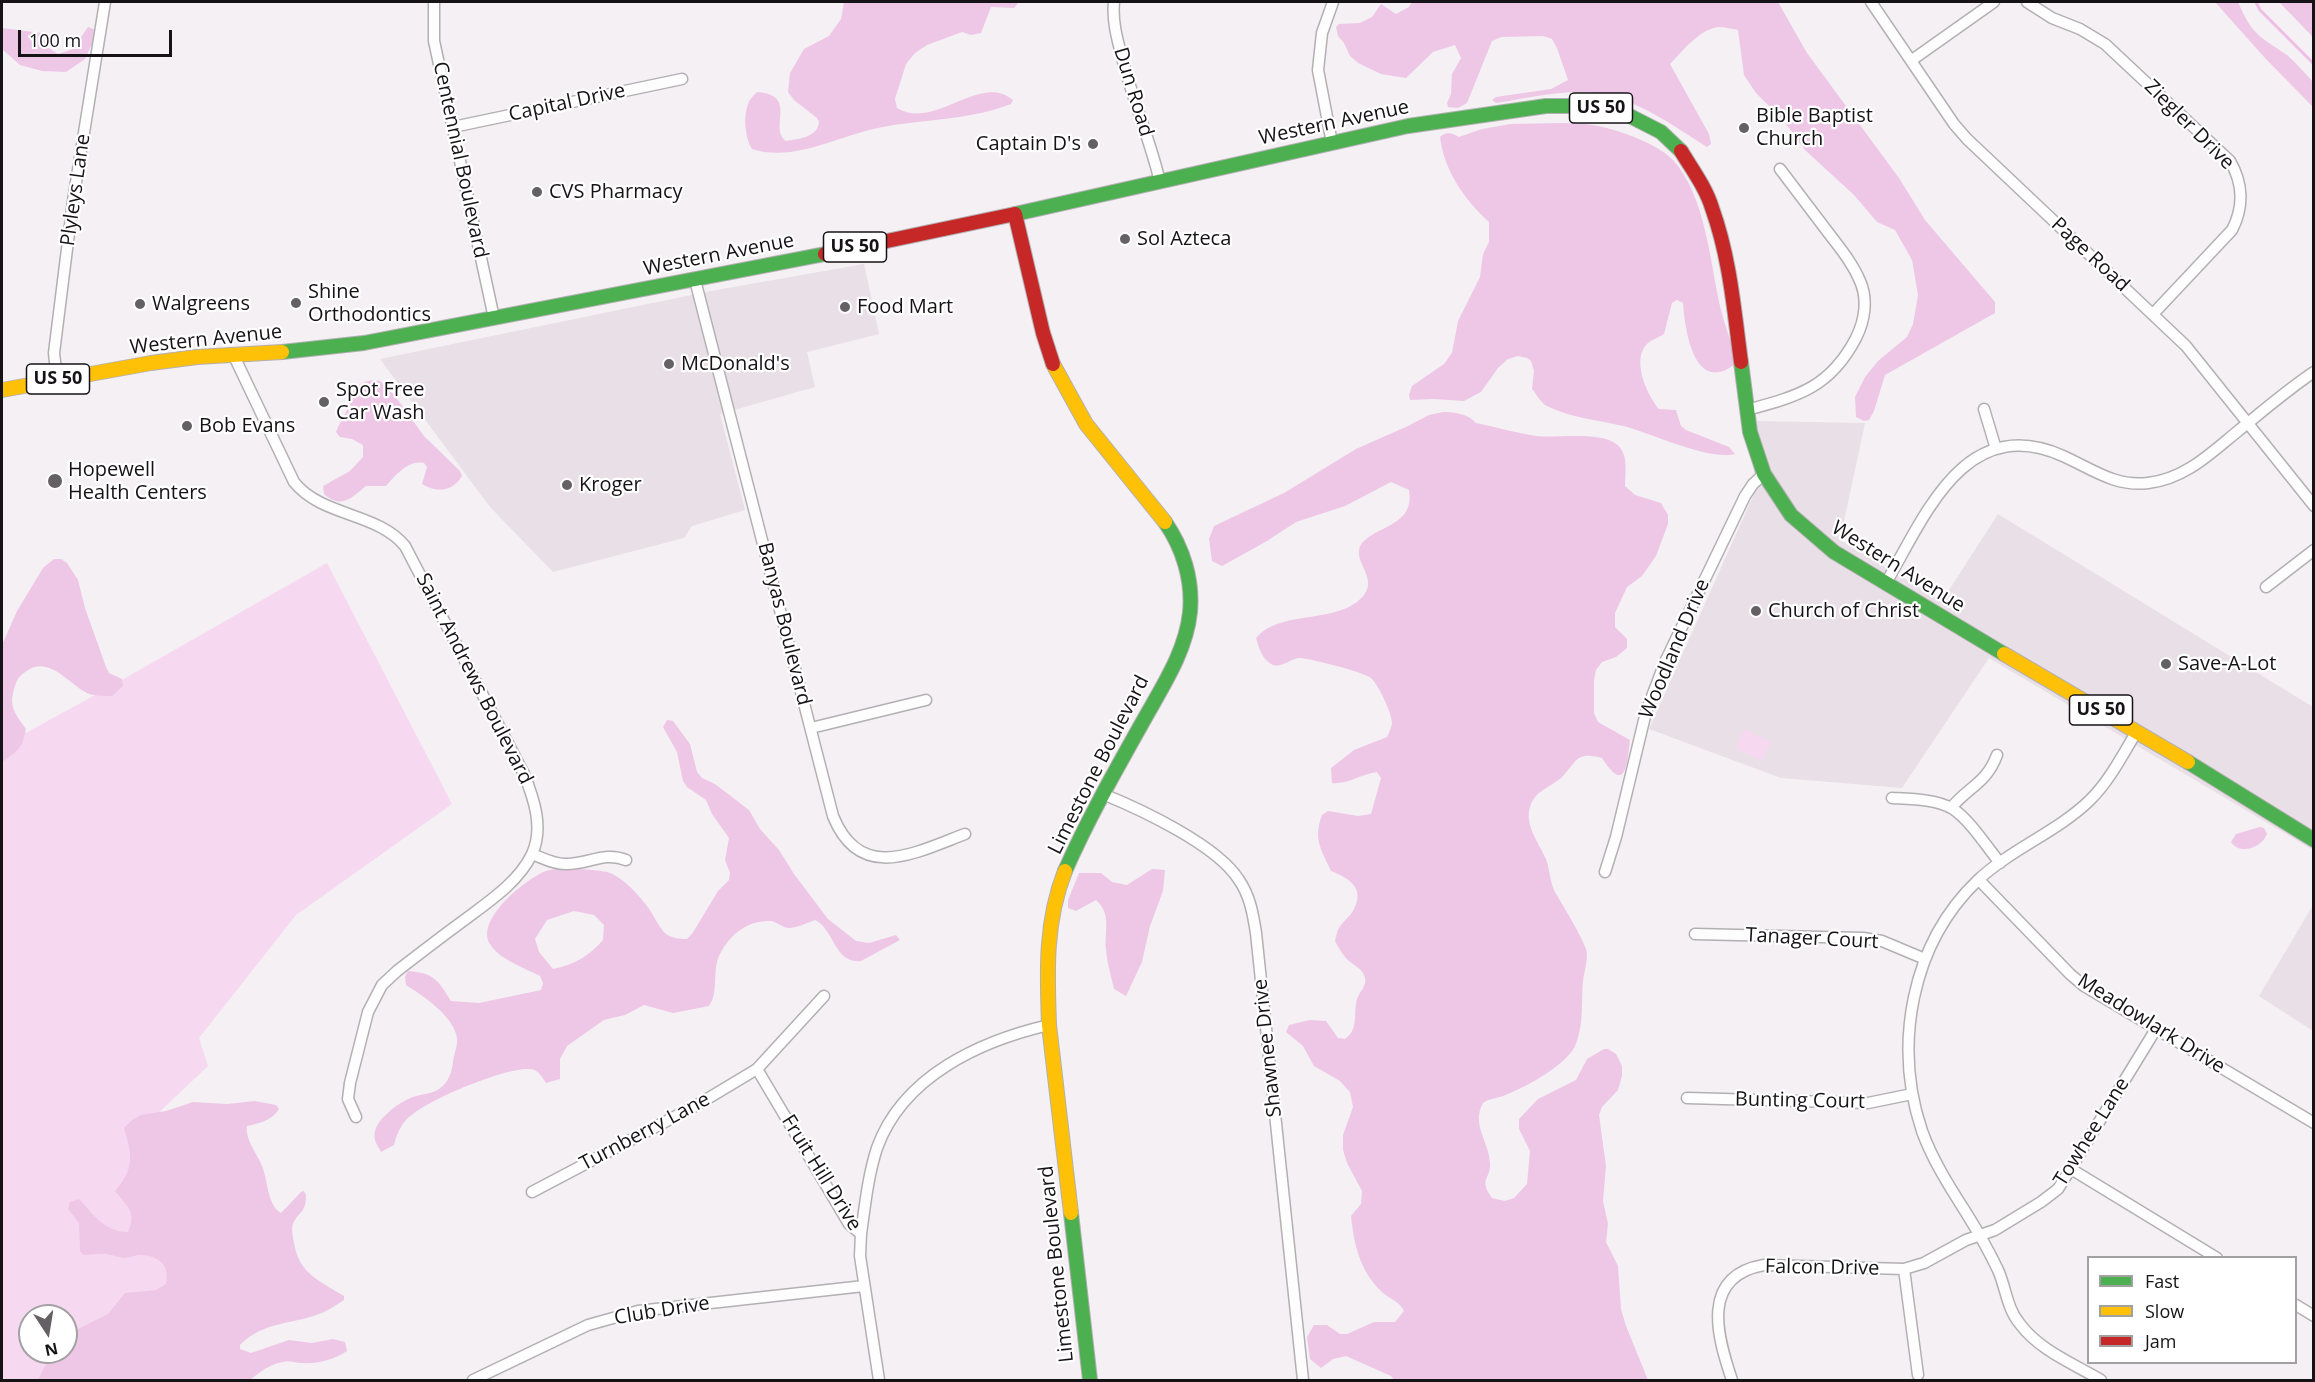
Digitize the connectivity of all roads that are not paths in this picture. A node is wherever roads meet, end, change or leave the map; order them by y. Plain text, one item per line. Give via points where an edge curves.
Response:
1 (105, 2) edge
2 (434, 2) edge
3 (1114, 2) edge
4 (1333, 2) edge
5 (1872, 2) edge
6 (1994, 2) edge
7 (2027, 2) edge
8 (1912, 60) junction
9 (682, 79) dead end
10 (453, 127) junction
11 (1332, 143) junction
12 (1780, 169) dead end
13 (1160, 182) junction
14 (1015, 214) junction
15 (695, 280) junction
16 (2153, 314) junction
17 (494, 318) junction
18 (233, 354) junction
19 (2313, 372) edge
20 (57, 380) junction
21 (2, 390) edge
22 (1984, 409) dead end
23 (1747, 410) junction
24 (2248, 423) junction
25 (1996, 449) junction
26 (1764, 474) junction
27 (2313, 506) edge
28 (2313, 550) edge
29 (1886, 583) junction
30 (2266, 587) dead end
31 (926, 700) dead end
32 (811, 728) junction
33 (2137, 730) junction
34 (1997, 755) dead end
35 (1103, 794) junction
36 (1892, 798) dead end
37 (1951, 808) junction
38 (964, 834) dead end
39 (2313, 838) edge
40 (532, 854) junction
41 (626, 860) dead end
42 (2001, 863) junction
43 (1605, 872) dead end
44 (1978, 880) junction
45 (1695, 934) dead end
46 (1925, 959) junction
47 (824, 996) dead end
48 (1049, 1025) junction
49 (2156, 1029) junction
50 (757, 1069) junction
51 (1912, 1094) junction
52 (1687, 1098) dead end
53 (356, 1117) dead end
54 (2313, 1124) edge
55 (2071, 1169) junction
56 (532, 1192) dead end
57 (861, 1234) junction
58 (1979, 1235) junction
59 (2215, 1256) edge
60 (1904, 1269) junction
61 (864, 1286) junction
62 (2297, 1306) edge
63 (2313, 1316) edge
64 (1918, 1375) dead end
65 (473, 1380) edge
66 (879, 1380) edge
67 (1090, 1380) edge
68 (1303, 1380) edge
69 (1732, 1380) edge
70 (2101, 1380) edge

1 - 20 street, Plyleys Lane via 73,201 54,353
2 - 10 street, Centennial Boulevard via 434,41
3 - 13 street, Dun Road via 1117,37 1130,91
4 - 11 street via 1322,33 1318,70
5 - 8 street, Page Road
6 - 8 street
7 - 16 street, Ziegler Drive via 2105,44 2230,161 2237,172 2241,196 2232,230
8 - 16 street, Page Road via 1967,139
9 - 10 street, Capital Drive
10 - 17 street, Centennial Boulevard
11 - 13 main road, Western Avenue / US 50
11 - 23 main road, Western Avenue / US 50 via 1408,126 1546,106 1620,111 1661,132 1680,150 1712,206 1728,265
12 - 23 street via 1851,264 1861,284 1865,308 1858,333 1830,375 1798,394
13 - 14 main road, Western Avenue / US 50
14 - 15 main road, Western Avenue / US 50
14 - 35 main road, Limestone Boulevard via 1047,351 1056,373 1090,430 1168,526 1184,557 1190,586 1187,629 1179,651
15 - 17 main road, Western Avenue / US 50
15 - 32 street, Banyas Boulevard
16 - 24 street, Page Road via 2186,346
17 - 18 main road, Western Avenue / US 50 via 335,348
18 - 20 main road, Western Avenue / US 50
18 - 40 street, Saint Andrews Boulevard via 294,482 303,493 392,532 405,546 527,782 536,805 537,838
19 - 24 street
20 - 21 main road, Western Avenue / US 50
22 - 25 street
23 - 26 main road, Western Avenue / US 50
24 - 25 street via 2193,466 2148,483 2107,478 2063,456 2034,447
24 - 27 street, Page Road
25 - 29 street via 1967,463 1945,484
26 - 29 main road, Western Avenue / US 50 via 1806,530
26 - 43 street, Woodland Drive via 1745,496 1665,662 1646,712
28 - 30 street
29 - 33 main road, Western Avenue / US 50
31 - 32 street
32 - 38 street, Banyas Boulevard via 833,816 840,833 856,849 875,858 904,857
33 - 39 main road, Western Avenue / US 50
33 - 42 street via 2104,784 2088,802
34 - 37 street via 1983,781
35 - 48 main road, Limestone Boulevard via 1056,896 1049,955
35 - 68 street, Shawnee Drive via 1210,850 1238,878 1250,900
36 - 37 street
37 - 42 street
40 - 41 street via 563,865 616,855
40 - 53 street, Saint Andrews Boulevard via 498,894 382,985 368,1012 350,1083 348,1099
42 - 44 street
44 - 46 street via 1943,924
44 - 49 street, Meadowlark Drive via 2084,986
45 - 46 street, Tanager Court via 1863,938 1882,941
46 - 51 street via 1909,1018
47 - 50 street
48 - 57 street via 987,1044 957,1059 916,1088 878,1146 867,1183
48 - 67 main road, Limestone Boulevard
49 - 54 street, Meadowlark Drive
49 - 55 street, Towhee Lane
50 - 56 street, Turnberry Lane via 698,1105
50 - 57 street, Fruit Hill Drive via 849,1224
51 - 52 street, Bunting Court via 1868,1103
51 - 58 street via 1929,1147
55 - 58 street, Towhee Lane via 2051,1196 1995,1230
55 - 59 street
57 - 61 street, Fruit Hill Drive
58 - 60 street, Falcon Drive
58 - 70 street via 2019,1324 2040,1343
60 - 64 street
60 - 69 street, Falcon Drive via 1776,1265 1754,1267 1735,1275 1719,1298 1717,1315
61 - 65 street, Club Drive via 638,1311 588,1325
61 - 66 street, Fruit Hill Drive
62 - 63 street

